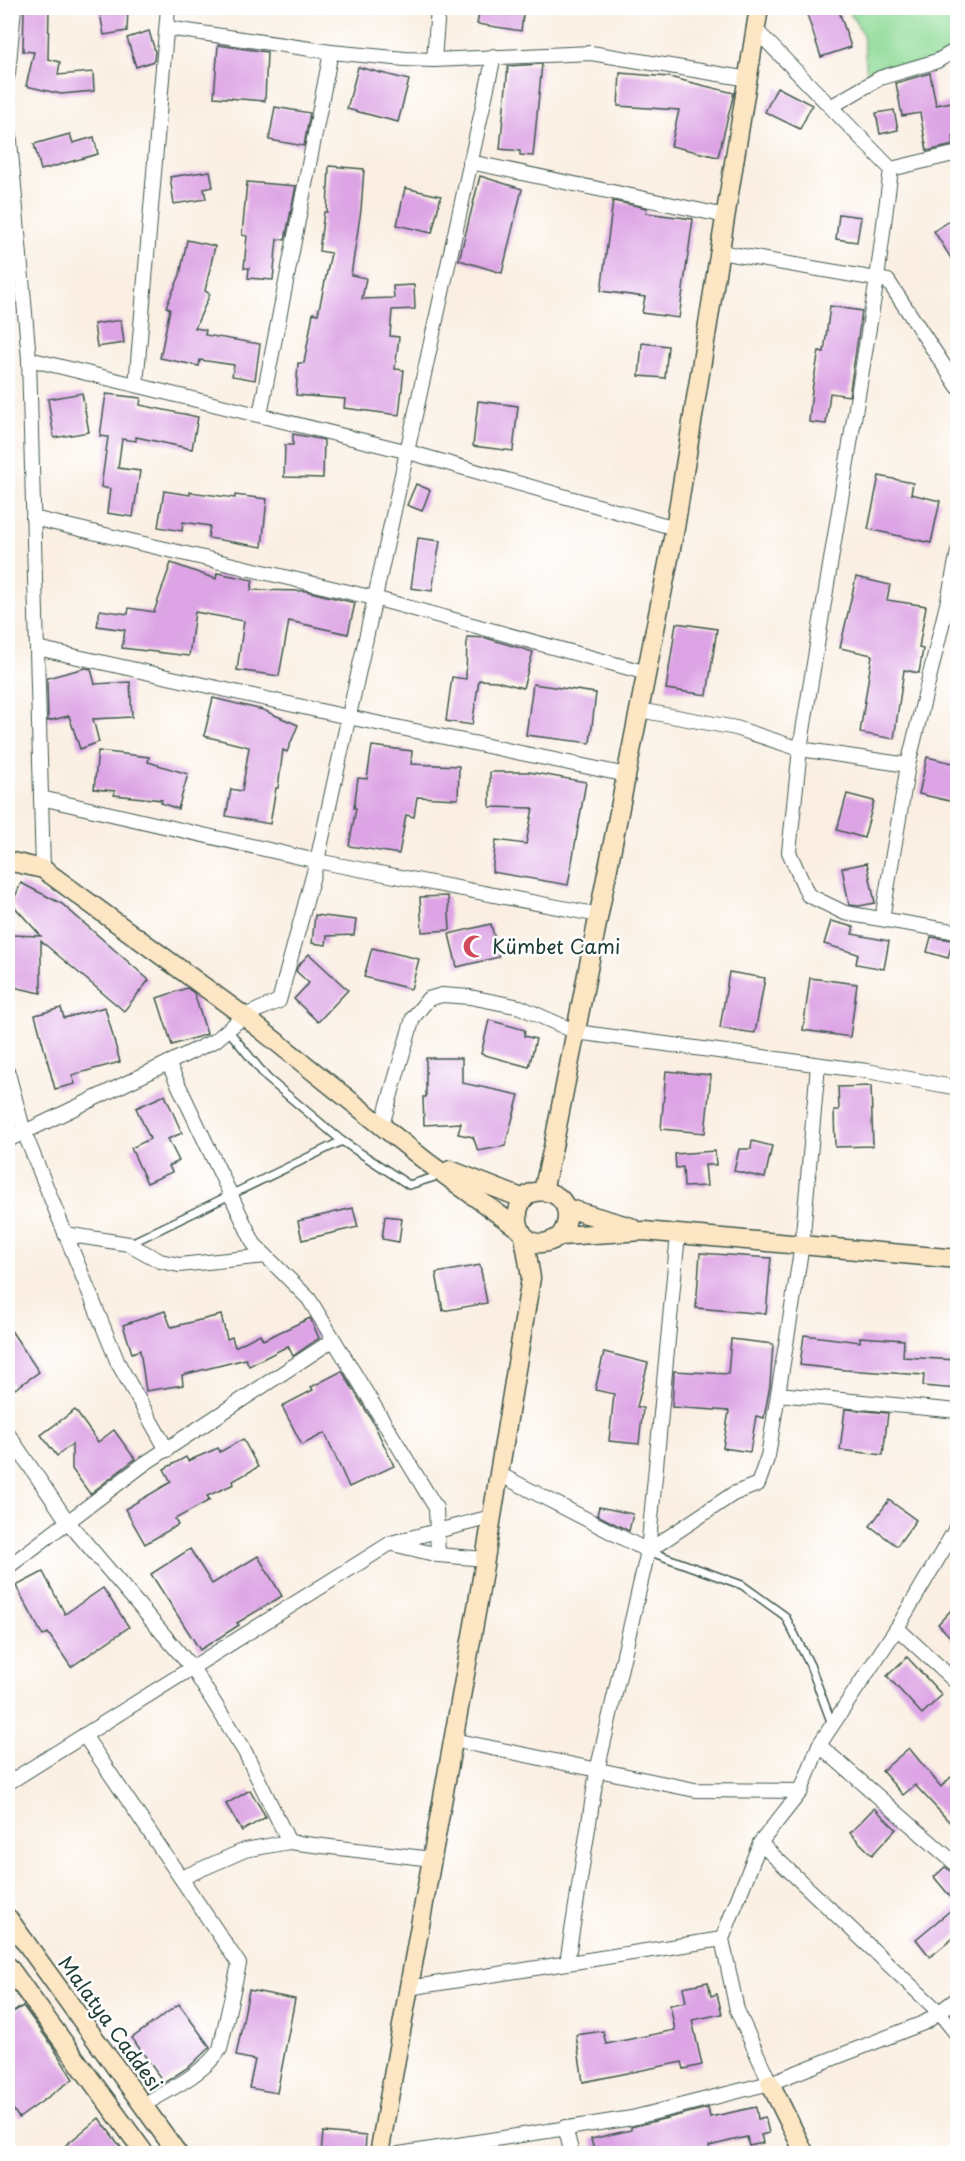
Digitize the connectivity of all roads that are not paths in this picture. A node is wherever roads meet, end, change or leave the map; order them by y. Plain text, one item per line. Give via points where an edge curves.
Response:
1 (14, 8) edge
2 (168, 8) edge
3 (438, 8) edge
4 (759, 8) edge
5 (166, 28) junction
6 (756, 30) junction
7 (957, 49) edge
8 (331, 52) junction
9 (494, 56) junction
10 (434, 60) junction
11 (8, 74) edge
12 (749, 79) junction
13 (832, 106) junction
14 (8, 118) edge
15 (957, 153) edge
16 (470, 162) junction
17 (891, 169) junction
18 (726, 216) junction
19 (720, 252) junction
20 (877, 279) junction
21 (29, 359) junction
22 (136, 385) junction
23 (957, 387) edge
24 (260, 415) junction
25 (405, 451) junction
26 (33, 518) junction
27 (675, 528) junction
28 (957, 551) edge
29 (374, 598) junction
30 (37, 648) junction
31 (647, 673) junction
32 (639, 710) junction
33 (348, 717) junction
34 (800, 749) junction
35 (908, 765) junction
36 (627, 775) junction
37 (41, 798) junction
38 (317, 861) junction
39 (8, 862) edge
40 (43, 869) junction
41 (599, 915) junction
42 (882, 919) junction
43 (957, 932) edge
44 (244, 1016) junction
45 (228, 1030) junction
46 (576, 1032) junction
47 (168, 1063) junction
48 (818, 1065) junction
49 (8, 1073) edge
50 (957, 1088) edge
51 (382, 1125) junction
52 (24, 1132) junction
53 (8, 1140) edge
54 (342, 1141) junction
55 (553, 1147) junction
56 (428, 1162) junction
57 (445, 1174) junction
58 (543, 1191) junction
59 (231, 1195) junction
60 (524, 1199) junction
61 (564, 1204) junction
62 (644, 1231) junction
63 (522, 1232) junction
64 (65, 1234) junction
65 (678, 1234) junction
66 (556, 1239) junction
67 (129, 1244) junction
68 (802, 1245) junction
69 (266, 1256) junction
70 (957, 1259) edge
71 (531, 1278) junction
72 (333, 1340) junction
73 (778, 1394) junction
74 (957, 1411) edge
75 (8, 1434) edge
76 (166, 1450) junction
77 (498, 1474) junction
78 (492, 1517) junction
79 (68, 1522) junction
80 (957, 1525) edge
81 (438, 1530) junction
82 (391, 1543) junction
83 (648, 1551) junction
84 (438, 1555) junction
85 (485, 1559) junction
86 (8, 1568) edge
87 (897, 1628) junction
88 (193, 1669) junction
89 (957, 1684) edge
90 (832, 1725) junction
91 (84, 1735) junction
92 (453, 1740) junction
93 (819, 1745) junction
94 (597, 1771) junction
95 (8, 1783) edge
96 (801, 1791) junction
97 (289, 1842) junction
98 (760, 1843) junction
99 (432, 1859) junction
100 (957, 1866) edge
101 (181, 1878) junction
102 (8, 1918) edge
103 (722, 1939) junction
104 (567, 1963) junction
105 (8, 1966) edge
106 (408, 1988) junction
107 (957, 1998) edge
108 (939, 2012) junction
109 (957, 2036) edge
110 (770, 2083) junction
111 (143, 2105) junction
112 (565, 2127) junction
113 (145, 2154) edge
114 (177, 2154) edge
115 (378, 2154) edge
116 (399, 2154) edge
117 (572, 2154) edge
118 (805, 2154) edge

1 - 11 street
2 - 5 street
3 - 10 street
4 - 6 street
5 - 8 street
5 - 22 street
6 - 12 street
6 - 13 street
7 - 13 street via 937,61 880,78
8 - 10 street
8 - 24 street
9 - 10 street
9 - 12 street via 591,53
9 - 16 street
12 - 18 street
13 - 17 street
14 - 21 street
15 - 17 street
16 - 18 street
16 - 25 street
17 - 20 street
18 - 19 street
19 - 20 street
19 - 27 street
20 - 23 street via 888,281
20 - 34 street
21 - 22 street
21 - 26 street
22 - 24 street
24 - 25 street
25 - 27 street
25 - 29 street
26 - 29 street
26 - 30 street
27 - 31 street
28 - 35 street
29 - 31 street
29 - 33 street
30 - 33 street
30 - 37 street
31 - 32 street
32 - 34 street via 736,728
32 - 36 street
33 - 36 street
33 - 38 street
34 - 35 street
34 - 42 street via 789,852 808,895 846,913
35 - 42 street
36 - 41 street
37 - 38 street
37 - 40 street
38 - 41 street
38 - 44 street via 279,1001
39 - 40 street
40 - 44 street
41 - 46 street
42 - 43 street
44 - 45 street
44 - 51 street
45 - 47 street
45 - 54 lane via 267,1078
46 - 48 street
46 - 51 street via 520,1007 470,997 442,995 428,999 412,1018
46 - 55 street
47 - 52 street
47 - 59 street
48 - 50 street
48 - 68 street
49 - 52 street
51 - 56 street
52 - 53 street
52 - 64 street
54 - 57 lane via 409,1185
54 - 59 lane
55 - 58 street
55 - 61 street
56 - 57 street
56 - 60 street
57 - 63 street
58 - 60 street
58 - 61 street
59 - 67 lane
59 - 69 street via 254,1244
60 - 63 street via 517,1218
61 - 62 street
61 - 66 street via 566,1228
62 - 65 street
62 - 66 street
63 - 66 street via 532,1241
63 - 71 street
64 - 67 street
64 - 76 street via 118,1363
65 - 68 street
65 - 83 street
66 - 71 street
67 - 69 street via 160,1261 179,1265
68 - 70 street
68 - 73 street
69 - 72 street via 309,1299
71 - 77 street
72 - 76 street
72 - 81 street via 436,1508
73 - 74 street
73 - 83 street via 768,1456 758,1484 733,1494
75 - 79 street
76 - 79 street
77 - 78 street
77 - 83 street
78 - 81 street
78 - 85 street
79 - 86 street
79 - 88 street
80 - 87 street
81 - 82 street
81 - 84 street
82 - 84 street
82 - 88 street
83 - 90 lane via 742,1585 785,1616 810,1665
83 - 94 street
84 - 85 street
85 - 92 street
87 - 89 street
87 - 90 street
88 - 91 street
88 - 97 street via 245,1752
90 - 93 street
91 - 95 street
91 - 101 street
92 - 94 street
92 - 99 street
93 - 96 street
93 - 100 street
94 - 96 street via 695,1790
94 - 104 street
96 - 98 street
97 - 99 street
97 - 101 street via 245,1850
98 - 103 street
98 - 108 street
99 - 106 street
101 - 111 street via 239,1964 220,2049 213,2060
102 - 111 street, Malatya Caddesi
103 - 104 street
103 - 110 street via 737,2010
104 - 106 street
105 - 113 street
106 - 115 street
107 - 108 street
108 - 109 street
108 - 110 street via 926,2022
110 - 112 street via 632,2118
110 - 118 street
111 - 114 street, Malatya Caddesi
112 - 116 street
112 - 117 street

